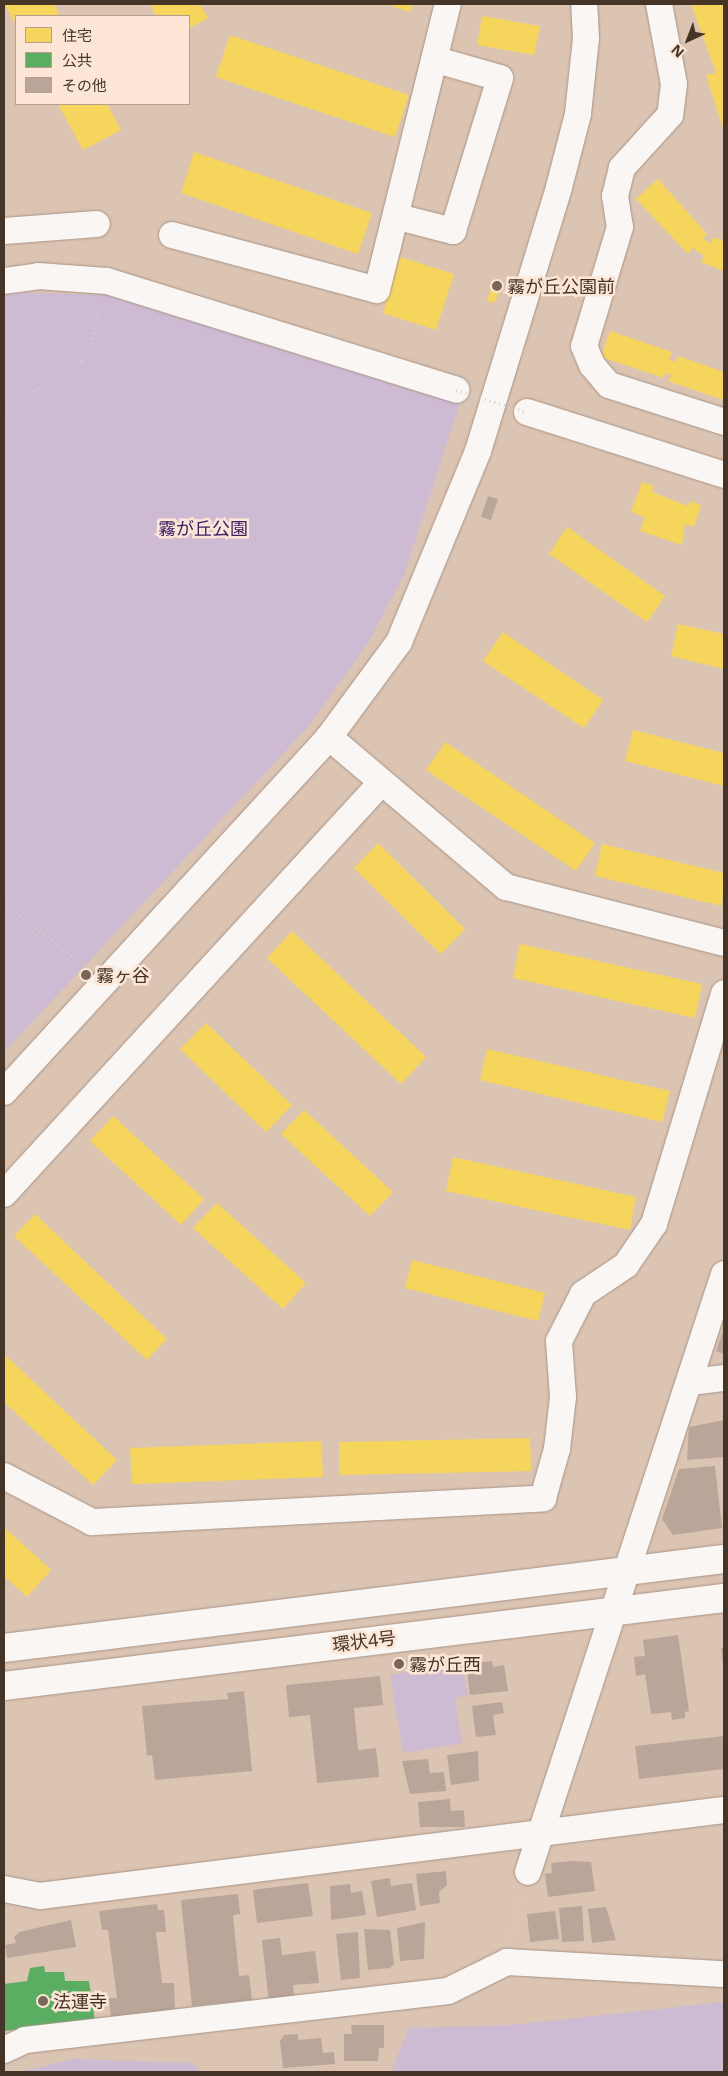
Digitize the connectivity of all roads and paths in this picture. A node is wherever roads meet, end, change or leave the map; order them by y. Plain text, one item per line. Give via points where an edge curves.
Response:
1 (448, 4) edge
2 (584, 4) edge
3 (659, 4) edge
4 (437, 60) junction
5 (398, 217) junction
6 (97, 224) dead end
7 (4, 231) edge
8 (172, 235) dead end
9 (4, 281) edge
10 (107, 281) junction
11 (456, 390) joint
12 (4, 410) edge
13 (527, 412) joint
14 (724, 422) edge
15 (724, 475) edge
16 (329, 737) junction
17 (381, 783) junction
18 (4, 902) edge
19 (724, 943) edge
20 (87, 969) dead end
21 (724, 993) edge
22 (4, 1092) edge
23 (4, 1194) edge
24 (724, 1274) edge
25 (724, 1378) edge
26 (691, 1382) junction
27 (4, 1476) edge
28 (724, 1559) edge
29 (627, 1571) junction
30 (724, 1598) edge
31 (614, 1612) junction
32 (4, 1648) edge
33 (4, 1686) edge
34 (724, 1810) edge
35 (543, 1833) junction
36 (528, 1872) joint
37 (4, 1890) edge
38 (508, 1951) junction
39 (724, 1974) edge
40 (4, 2050) edge

1 - 4 street
2 - 16 street via 586,38 578,114 478,451 399,642
3 - 14 street via 674,84 670,114 622,168 615,196 620,227 584,346 592,365 609,384
4 - 5 street
4 - 5 street via 500,78 452,231
5 - 8 street via 377,290
6 - 7 street
9 - 10 street via 38,276
10 - 11 street
10 - 12 path via 90,348 82,360
11 - 13 path, bridge
13 - 15 street
16 - 17 street
16 - 22 street
17 - 19 street via 506,887
17 - 23 street
18 - 20 path
21 - 27 street via 654,1224 626,1265 583,1294 559,1341 562,1405 557,1448 543,1498 92,1522
24 - 26 street
25 - 26 street
26 - 29 street
28 - 29 main road
29 - 31 street
29 - 32 main road
30 - 31 main road, 環状4号
31 - 33 main road, 環状4号
31 - 35 street
34 - 35 street
35 - 36 street
35 - 37 street via 40,1896
36 - 38 path
38 - 39 street
38 - 40 street via 448,1991 25,2040

